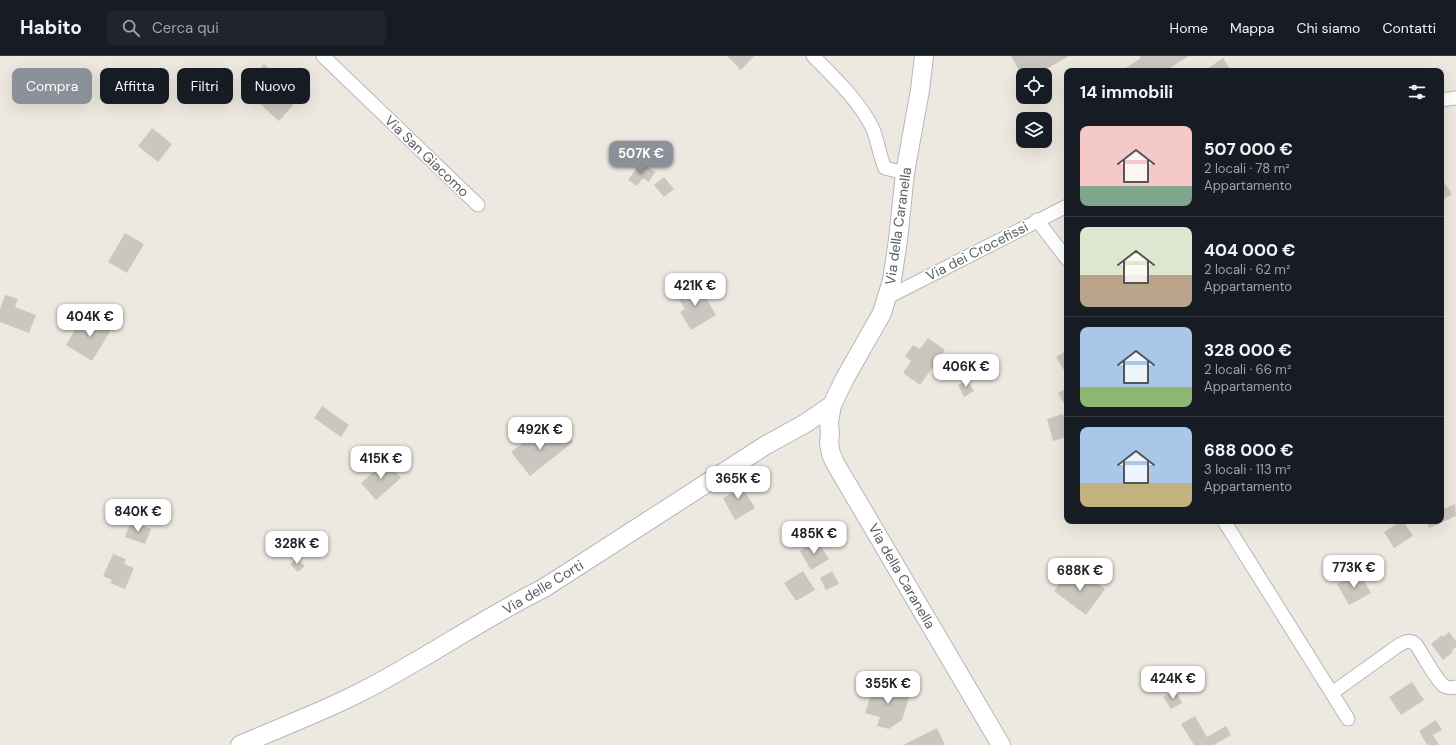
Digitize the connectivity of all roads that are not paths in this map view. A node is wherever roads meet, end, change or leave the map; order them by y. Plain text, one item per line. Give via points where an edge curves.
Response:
1 (323, 56) edge
2 (813, 56) edge
3 (924, 56) edge
4 (1456, 98) edge
5 (1444, 100) edge
6 (905, 173) junction
7 (478, 205) dead end
8 (1064, 207) edge
9 (1037, 220) junction
10 (1064, 255) edge
11 (888, 297) junction
12 (832, 405) junction
13 (1226, 524) edge
14 (1456, 687) edge
15 (1332, 693) junction
16 (1348, 719) dead end
17 (240, 745) edge
18 (1001, 745) edge

1 - 7 street, Via San Giacomo
2 - 6 street via 843,87 868,121 885,168
3 - 6 main road, Via della Caranella
4 - 5 street
6 - 11 main road, Via della Caranella via 895,264
8 - 9 street, Via dei Crocefissi
9 - 10 street
9 - 11 street, Via dei Crocefissi
11 - 12 main road, Via della Caranella via 882,313
12 - 17 main road, Via delle Corti via 544,588 445,645 357,694
12 - 18 main road, Via della Caranella via 829,422 833,458
13 - 15 street
14 - 15 street via 1444,686 1417,646 1408,641 1398,645
15 - 16 street

